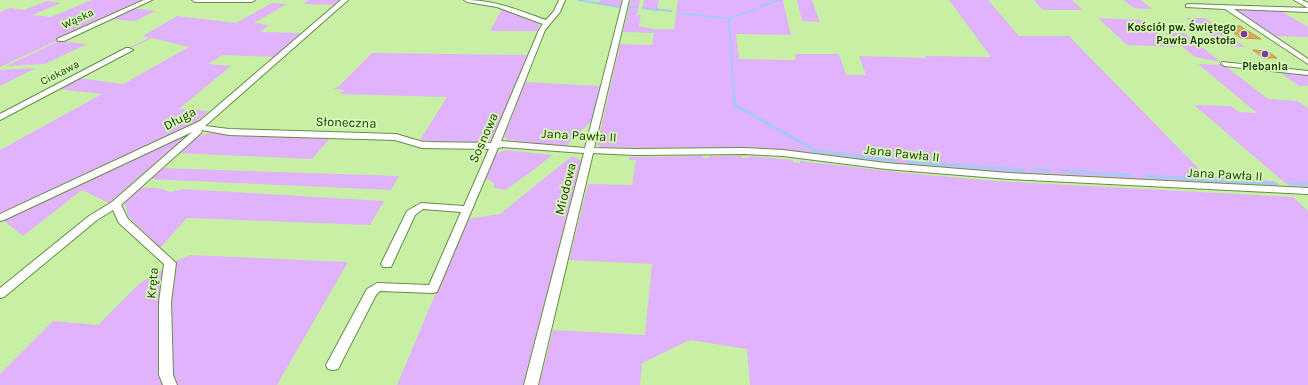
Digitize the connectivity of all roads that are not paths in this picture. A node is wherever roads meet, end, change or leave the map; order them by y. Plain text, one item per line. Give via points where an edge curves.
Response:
1 (149, 0) edge
2 (196, 0) edge
3 (251, 0) edge
4 (345, 0) edge
5 (467, 0) edge
6 (562, 0) edge
7 (626, 0) edge
8 (1297, 0) edge
9 (1188, 6) dead end
10 (1308, 6) edge
11 (1226, 7) junction
12 (1308, 10) edge
13 (547, 23) junction
14 (61, 39) dead end
15 (129, 50) dead end
16 (1308, 62) edge
17 (1225, 64) dead end
18 (1308, 73) edge
19 (0, 117) edge
20 (200, 127) junction
21 (495, 146) junction
22 (590, 151) junction
23 (1308, 191) edge
24 (116, 204) junction
25 (467, 209) junction
26 (0, 218) edge
27 (387, 264) dead end
28 (0, 294) edge
29 (333, 365) dead end
30 (170, 385) edge
31 (531, 385) edge

1 - 14 street, Wąska
2 - 3 street
4 - 20 street, Długa
5 - 13 street via 498,5
6 - 13 street, Sosnowa via 557,12
7 - 22 street, Miodowa
8 - 10 street
9 - 11 street
11 - 12 street
11 - 16 street
13 - 21 street, Sosnowa
15 - 19 street, Ciekawa
17 - 18 street
20 - 21 street, Słoneczna via 229,132 396,137 422,145
20 - 24 street
20 - 26 street, Długa
21 - 22 street, Jana Pawła II via 509,144
21 - 25 street, Sosnowa
22 - 23 street, Jana Pawła II via 783,153 886,166 1009,176
22 - 31 street, Miodowa
24 - 28 street via 93,218
24 - 30 street, Kręta via 123,221 170,263 164,302 166,375
25 - 27 street via 421,206 411,213
25 - 29 street, Sosnowa via 433,289 377,287 371,292

